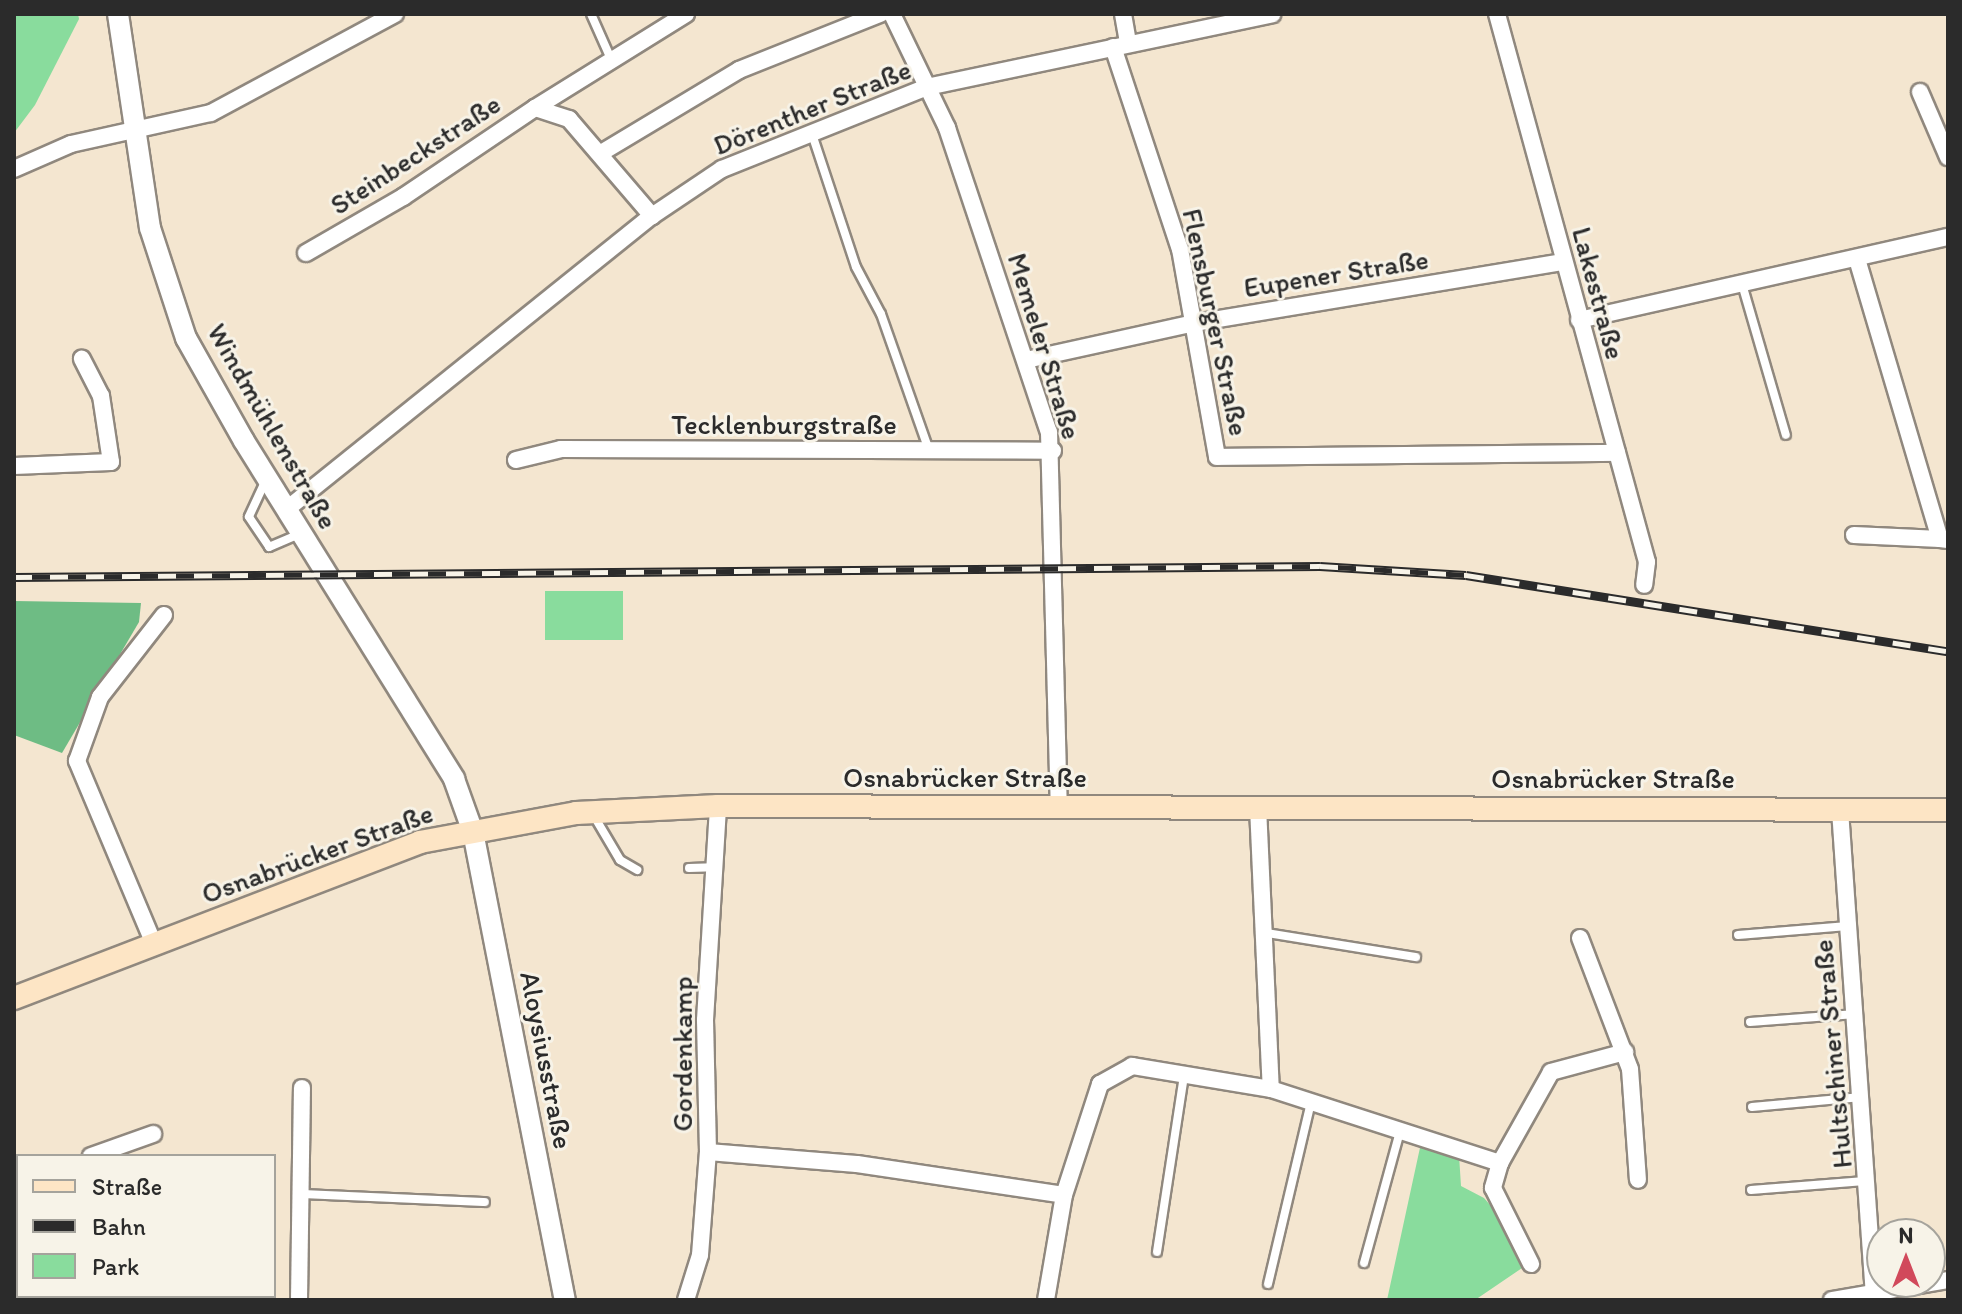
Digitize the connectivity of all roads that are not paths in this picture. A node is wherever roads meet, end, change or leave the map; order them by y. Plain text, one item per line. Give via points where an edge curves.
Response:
1 (118, 14) edge
2 (395, 14) edge
3 (591, 14) edge
4 (686, 14) edge
5 (880, 14) edge
6 (892, 14) edge
7 (1123, 14) edge
8 (1272, 14) edge
9 (1497, 14) edge
10 (668, 19) edge
11 (1120, 45) junction
12 (611, 59) junction
13 (927, 87) junction
14 (1920, 92) dead end
15 (535, 108) junction
16 (132, 131) junction
17 (811, 131) junction
18 (601, 153) junction
19 (1948, 157) edge
20 (14, 169) edge
21 (652, 216) junction
22 (1948, 237) edge
23 (306, 253) dead end
24 (1857, 259) junction
25 (1563, 262) junction
26 (1742, 284) junction
27 (1579, 320) junction
28 (1194, 323) junction
29 (82, 359) dead end
30 (1026, 360) junction
31 (1786, 435) dead end
32 (929, 451) junction
33 (1053, 451) junction
34 (1617, 453) junction
35 (516, 460) dead end
36 (14, 466) edge
37 (267, 478) junction
38 (287, 509) junction
39 (302, 533) junction
40 (1854, 535) dead end
41 (1944, 540) edge
42 (1644, 585) dead end
43 (164, 615) dead end
44 (718, 806) junction
45 (1258, 807) junction
46 (1059, 808) junction
47 (1840, 810) junction
48 (1948, 810) edge
49 (592, 812) junction
50 (473, 832) junction
51 (713, 867) junction
52 (689, 868) dead end
53 (637, 870) dead end
54 (1848, 926) junction
55 (1267, 933) junction
56 (1738, 935) dead end
57 (1580, 938) dead end
58 (154, 944) junction
59 (1416, 957) dead end
60 (14, 998) edge
61 (1856, 1014) junction
62 (1750, 1022) dead end
63 (1625, 1052) junction
64 (1184, 1075) junction
65 (302, 1088) dead end
66 (1271, 1089) junction
67 (1862, 1097) junction
68 (1311, 1102) junction
69 (1752, 1107) dead end
70 (1400, 1131) junction
71 (153, 1134) dead end
72 (708, 1152) junction
73 (97, 1154) edge
74 (1500, 1163) junction
75 (1638, 1180) dead end
76 (1868, 1181) junction
77 (1751, 1190) dead end
78 (300, 1194) junction
79 (1064, 1195) junction
80 (485, 1202) dead end
81 (1870, 1218) edge
82 (1157, 1252) dead end
83 (1364, 1263) dead end
84 (1531, 1264) dead end
85 (1268, 1284) dead end
86 (1866, 1294) edge
87 (299, 1300) edge
88 (565, 1300) edge
89 (686, 1300) edge
90 (1046, 1300) edge
91 (1832, 1300) edge

1 - 16 street, Windmühlenstraße
2 - 16 street via 211,113
3 - 12 lane
4 - 10 street
5 - 18 street via 739,70
6 - 13 street, Memeler Straße
7 - 11 street, Flensburger Straße
8 - 11 street, Dörenther Straße
9 - 25 street, Lakestraße
10 - 12 street
11 - 13 street, Dörenther Straße
11 - 28 street, Flensburger Straße via 1180,249
12 - 15 street
13 - 17 street, Dörenther Straße
13 - 30 street, Memeler Straße via 947,128
14 - 19 street
15 - 18 street, Steinbeckstraße via 569,119
15 - 23 street, Steinbeckstraße via 403,197
16 - 20 street via 71,144
16 - 37 street, Windmühlenstraße via 150,228 186,338
17 - 21 street, Dörenther Straße via 722,169
17 - 32 lane via 856,267 881,314
18 - 21 street, Steinbeckstraße
21 - 38 street, Dörenther Straße
22 - 24 street
24 - 26 street
24 - 41 street
25 - 27 street, Lakestraße
25 - 28 street, Eupener Straße
26 - 27 street
26 - 31 lane
27 - 34 street, Lakestraße
28 - 30 street, Eupener Straße
28 - 34 street, Flensburger Straße via 1217,457
29 - 36 street via 101,396 111,462
30 - 33 street, Memeler Straße
32 - 33 street, Tecklenburgstraße
32 - 35 street, Tecklenburgstraße via 561,449
33 - 46 street, Memeler Straße
34 - 42 street, Lakestraße via 1647,562
37 - 38 street, Windmühlenstraße
37 - 39 lane via 249,517 269,547
38 - 39 street, Windmühlenstraße
39 - 50 street, Windmühlenstraße via 454,779
40 - 41 street
43 - 58 street via 100,697 77,761
44 - 46 main road, Osnabrücker Straße
44 - 49 main road, Osnabrücker Straße
44 - 51 street, Gordenkamp
45 - 46 main road, Osnabrücker Straße
45 - 47 main road, Osnabrücker Straße
45 - 55 street
47 - 48 main road, Osnabrücker Straße
47 - 54 street, Hultschiner Straße
49 - 50 main road, Osnabrücker Straße
49 - 53 lane via 620,860
50 - 58 main road, Osnabrücker Straße via 420,842
50 - 88 street, Aloysiusstraße
51 - 52 lane
51 - 72 street, Gordenkamp via 705,1020
54 - 56 lane
54 - 61 street, Hultschiner Straße
55 - 59 lane
55 - 66 street
57 - 63 street
58 - 60 main road, Osnabrücker Straße
61 - 62 lane
61 - 67 street, Hultschiner Straße
63 - 74 street via 1551,1072
63 - 75 street
64 - 66 street
64 - 79 street via 1132,1066 1100,1084
64 - 82 lane
65 - 78 street
66 - 68 street
67 - 69 lane
67 - 76 street, Hultschiner Straße
68 - 70 street
68 - 85 lane
70 - 74 street
70 - 83 lane
71 - 73 street
72 - 79 street via 857,1164
72 - 89 street, Gordenkamp via 700,1255
74 - 84 street via 1493,1188
76 - 77 lane
76 - 81 street, Hultschiner Straße
78 - 80 lane
78 - 87 street
79 - 90 street
86 - 91 street

